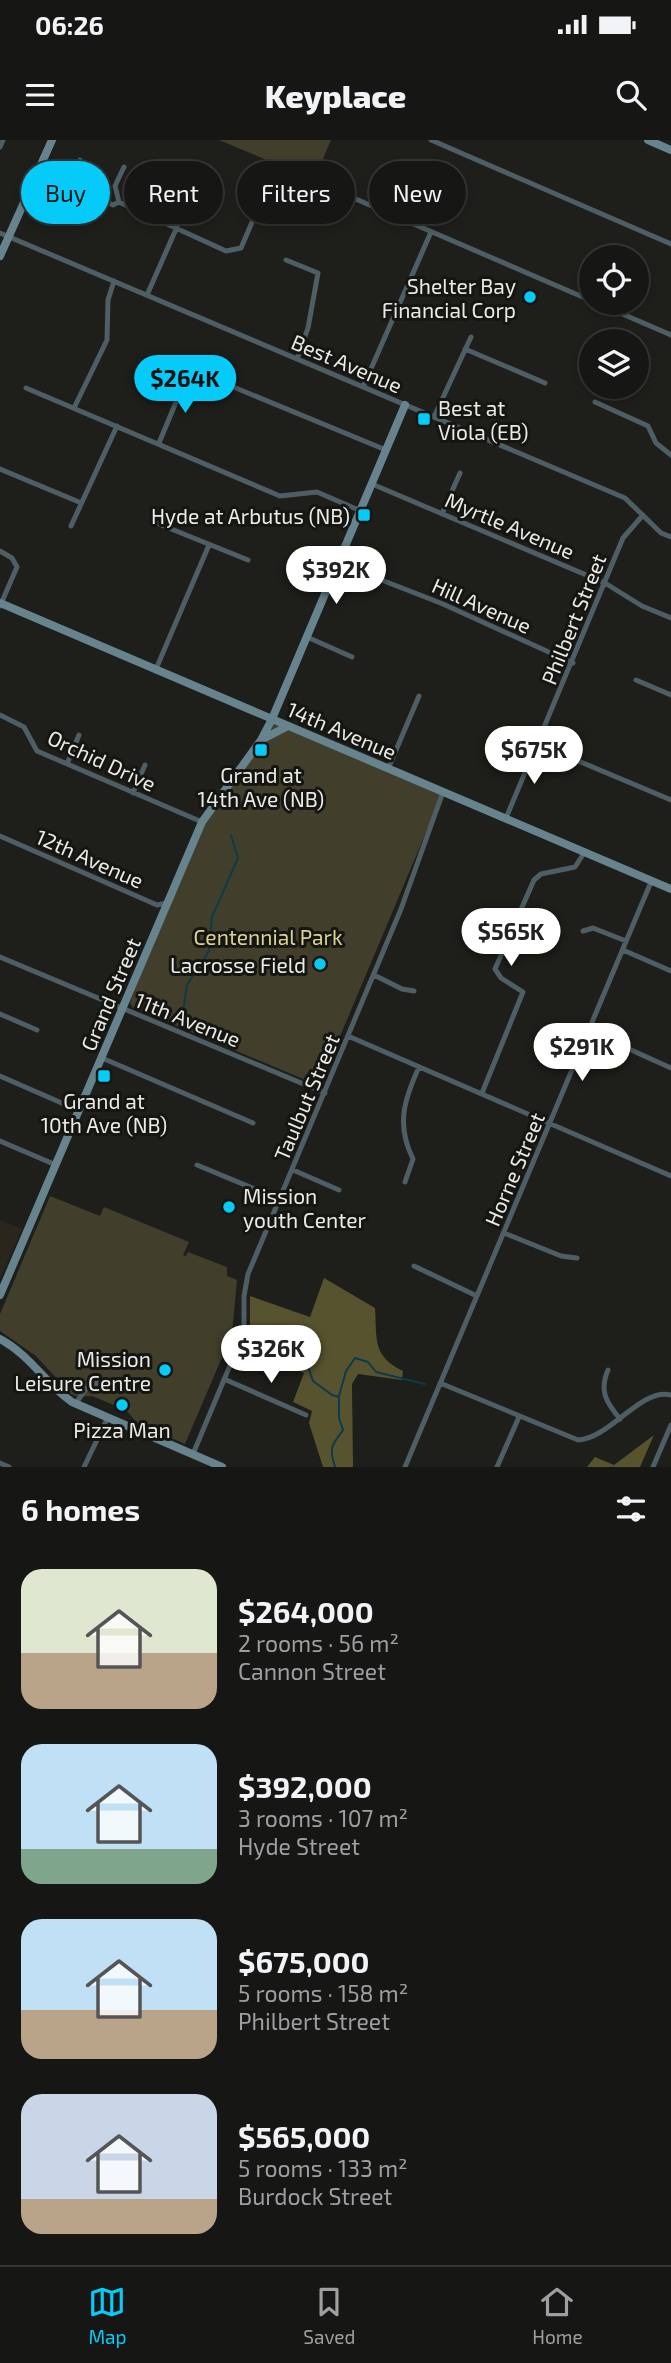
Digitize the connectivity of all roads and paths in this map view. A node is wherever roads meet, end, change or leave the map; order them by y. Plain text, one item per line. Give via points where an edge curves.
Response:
1 (3, 140) edge
2 (52, 140) edge
3 (431, 140) edge
4 (648, 140) edge
5 (0, 147) edge
6 (671, 150) edge
7 (80, 160) dead end
8 (124, 167) dead end
9 (355, 199) edge
10 (119, 202) junction
11 (179, 224) edge
12 (251, 224) edge
13 (177, 230) junction
14 (431, 232) junction
15 (4, 234) edge
16 (671, 244) edge
17 (0, 256) edge
18 (286, 260) dead end
19 (114, 281) junction
20 (147, 295) junction
21 (579, 295) edge
22 (625, 315) edge
23 (671, 335) edge
24 (471, 337) dead end
25 (465, 349) junction
26 (297, 359) junction
27 (545, 383) dead end
28 (363, 387) junction
29 (26, 388) dead end
30 (595, 402) dead end
31 (405, 405) junction
32 (74, 408) junction
33 (433, 417) junction
34 (117, 426) junction
35 (159, 443) junction
36 (386, 450) junction
37 (671, 455) edge
38 (0, 469) edge
39 (460, 473) dead end
40 (372, 484) junction
41 (79, 502) junction
42 (361, 511) junction
43 (442, 514) junction
44 (643, 514) junction
45 (154, 522) dead end
46 (71, 526) dead end
47 (671, 537) edge
48 (209, 545) junction
49 (0, 551) edge
50 (248, 560) dead end
51 (338, 563) junction
52 (605, 583) junction
53 (0, 604) edge
54 (671, 618) edge
55 (307, 638) junction
56 (352, 657) dead end
57 (573, 663) junction
58 (156, 669) junction
59 (636, 680) dead end
60 (671, 695) edge
61 (419, 696) dead end
62 (0, 715) edge
63 (272, 719) junction
64 (288, 726) junction
65 (79, 735) dead end
66 (261, 740) junction
67 (538, 744) junction
68 (67, 764) junction
69 (145, 765) dead end
70 (388, 769) junction
71 (443, 792) junction
72 (134, 793) junction
73 (671, 800) edge
74 (506, 818) junction
75 (202, 822) junction
76 (0, 836) edge
77 (584, 853) junction
78 (650, 882) junction
79 (671, 889) edge
80 (167, 903) junction
81 (583, 931) dead end
82 (626, 941) junction
83 (622, 950) junction
84 (0, 957) edge
85 (671, 971) edge
86 (374, 975) junction
87 (414, 991) dead end
88 (122, 1009) junction
89 (0, 1014) edge
90 (37, 1030) dead end
91 (589, 1031) junction
92 (348, 1036) junction
93 (102, 1058) junction
94 (419, 1067) junction
95 (671, 1068) edge
96 (0, 1076) edge
97 (325, 1093) junction
98 (482, 1093) junction
99 (80, 1111) junction
100 (253, 1122) dead end
101 (550, 1124) junction
102 (0, 1141) edge
103 (57, 1165) junction
104 (197, 1165) dead end
105 (292, 1170) junction
106 (671, 1176) edge
107 (405, 1182) dead end
108 (339, 1190) dead end
109 (279, 1199) junction
110 (504, 1233) junction
111 (577, 1258) dead end
112 (414, 1266) dead end
113 (0, 1295) edge
114 (477, 1296) junction
115 (0, 1339) edge
116 (608, 1370) dead end
117 (224, 1379) junction
118 (104, 1381) dead end
119 (440, 1383) junction
120 (671, 1395) edge
121 (76, 1404) junction
122 (306, 1415) dead end
123 (108, 1417) junction
124 (519, 1418) junction
125 (620, 1419) junction
126 (671, 1425) edge
127 (193, 1454) junction
128 (0, 1464) edge
129 (9, 1467) edge
130 (84, 1467) edge
131 (222, 1467) edge
132 (405, 1467) edge
133 (497, 1467) edge
134 (653, 1467) edge

1 - 5 street
2 - 15 street
3 - 16 street
4 - 6 street
7 - 10 street via 74,186 113,205
8 - 10 street via 115,186
9 - 14 street
10 - 13 street
11 - 13 street
12 - 13 street via 241,248 226,251
13 - 20 street
14 - 21 street
14 - 28 street
15 - 17 street
15 - 19 street, Best Avenue
18 - 26 street via 318,273
19 - 20 street, Best Avenue
19 - 32 street via 108,300 107,340
20 - 26 street, Best Avenue
22 - 23 street
24 - 25 street
25 - 27 street
25 - 33 street
26 - 28 street, Best Avenue
28 - 31 street, Best Avenue
29 - 32 street
30 - 37 street via 648,426 656,443
31 - 33 street, Best Avenue
31 - 36 street, Grand Street
32 - 34 street
33 - 44 street, Best Avenue via 625,498
34 - 35 street
34 - 41 street via 86,498
35 - 36 street via 190,373 197,372
35 - 42 street via 280,496 317,492
36 - 40 street, Grand Street
38 - 41 street
39 - 43 street
40 - 42 street, Grand Street
40 - 43 street, Myrtle Avenue
41 - 46 street
42 - 51 street, Grand Street
43 - 52 street, Myrtle Avenue
44 - 47 street, Best Avenue
44 - 52 street, Philbert Street via 623,538
45 - 48 street
48 - 50 street
48 - 58 street
49 - 53 street via 17,567
51 - 55 street, Grand Street
51 - 57 street, Hill Avenue
52 - 54 street, Myrtle Avenue
52 - 57 street, Philbert Street
53 - 58 street, 14th Avenue
55 - 56 street
55 - 63 street, Grand Street
57 - 67 street, Philbert Street
58 - 63 street, 14th Avenue
59 - 60 street
61 - 70 street
62 - 68 street, Orchid Drive via 24,727 37,751
63 - 64 street, 14th Avenue
63 - 66 street, Grand Street
64 - 66 street
64 - 70 street, 14th Avenue
65 - 68 street
66 - 75 street, Grand Street
67 - 73 street
67 - 74 street, Philbert Street
68 - 72 street, Orchid Drive
69 - 72 street
70 - 71 street, 14th Avenue
71 - 74 street, 14th Avenue
71 - 86 street, Taulbut Street
72 - 75 street, Orchid Drive
74 - 77 street, 14th Avenue
75 - 80 street, Grand Street
76 - 80 street, 12th Avenue via 157,905
77 - 78 street, 14th Avenue
77 - 98 street via 575,867 541,874 534,880 495,969 501,978 521,988 522,997
78 - 79 street, 14th Avenue
78 - 82 street, Horne Street
80 - 88 street, Grand Street
81 - 82 street via 593,928
82 - 83 street, Horne Street
83 - 85 street
83 - 91 street, Horne Street
84 - 88 street, 11th Avenue
86 - 87 street
86 - 92 street, Taulbut Street
88 - 93 street, Grand Street
88 - 97 street, 11th Avenue
89 - 90 street
91 - 95 street
91 - 101 street, Horne Street
92 - 94 street
92 - 97 street, Taulbut Street
93 - 99 street, Grand Street
93 - 100 street
94 - 98 street
94 - 107 street via 401,1117 405,1145 413,1159
96 - 99 street
97 - 105 street, Taulbut Street
98 - 101 street
99 - 103 street, Grand Street
101 - 106 street
101 - 110 street, Horne Street
102 - 103 street
103 - 113 street, Grand Street
104 - 109 street
105 - 108 street
105 - 109 street, Taulbut Street
109 - 117 street, Taulbut Street via 248,1274 244,1332
110 - 111 street
110 - 114 street, Horne Street
112 - 114 street
114 - 119 street, Horne Street
115 - 121 street via 27,1357
116 - 125 street via 602,1385 606,1402
117 - 122 street
117 - 127 street, Taulbut Street
118 - 121 street via 88,1386
119 - 124 street
119 - 132 street, Horne Street
120 - 125 street via 652,1396
121 - 123 street
123 - 127 street
123 - 130 street
124 - 125 street via 578,1440 601,1433
124 - 133 street
126 - 134 street
127 - 131 street
128 - 129 street

